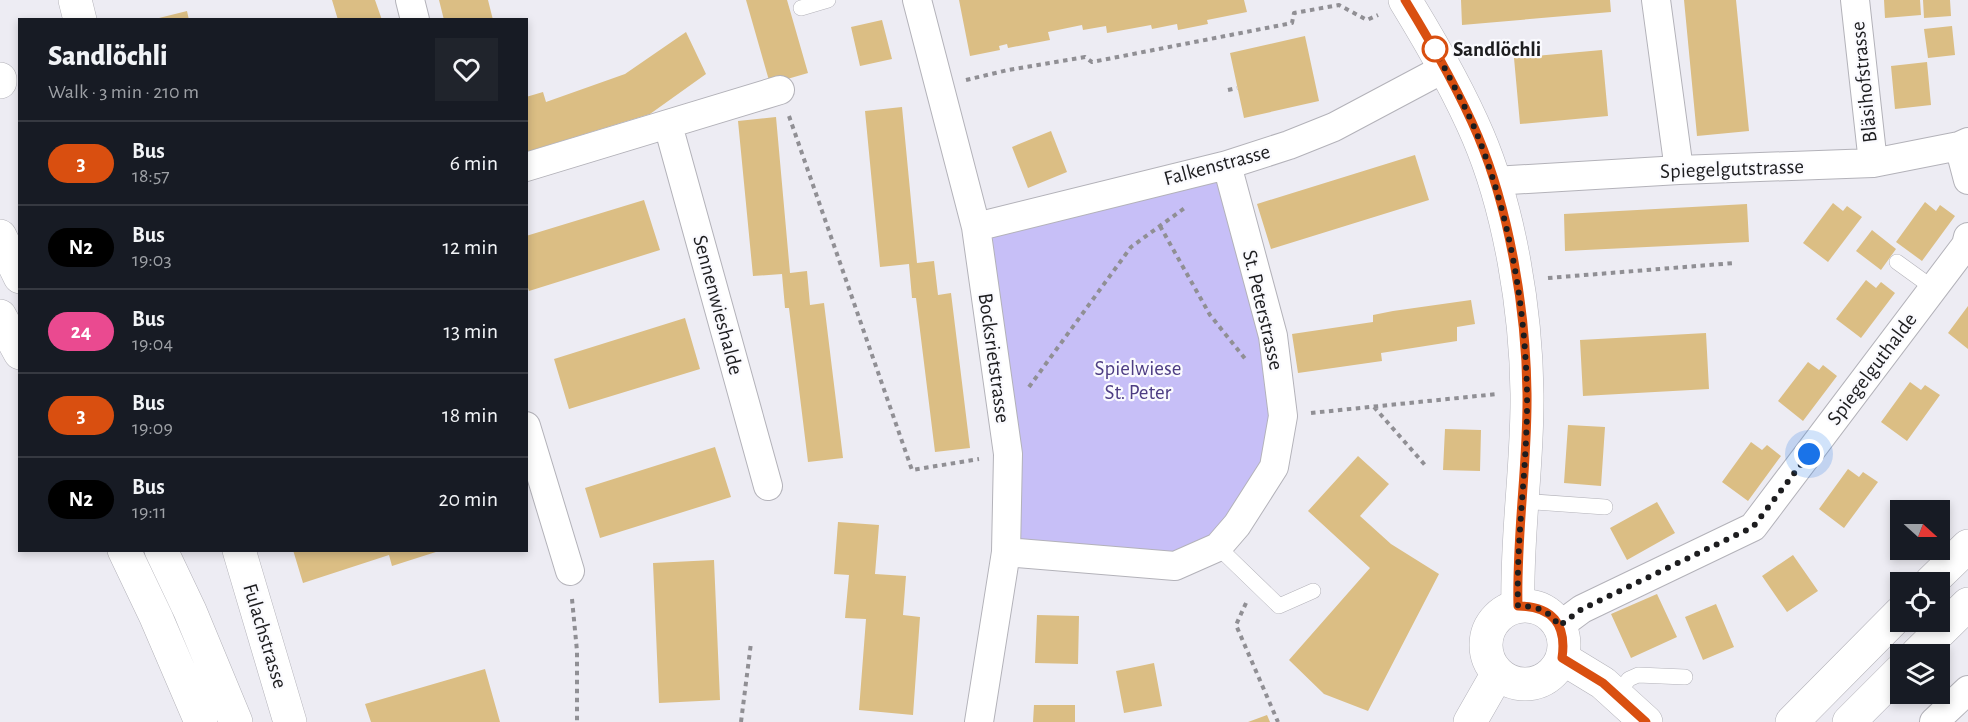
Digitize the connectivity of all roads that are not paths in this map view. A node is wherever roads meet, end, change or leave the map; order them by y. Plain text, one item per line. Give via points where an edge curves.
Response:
1 (75, 0) edge
2 (410, 0) edge
3 (828, 0) edge
4 (917, 0) edge
5 (1656, 0) edge
6 (1855, 0) edge
7 (1394, 6) edge
8 (801, 8) dead end
9 (80, 18) edge
10 (414, 18) edge
11 (1445, 68) junction
12 (780, 90) road end
13 (668, 125) junction
14 (1963, 144) edge
15 (1873, 163) junction
16 (1227, 165) junction
17 (528, 166) edge
18 (1678, 170) junction
19 (1968, 180) edge
20 (1494, 181) junction
21 (976, 227) junction
22 (0, 236) edge
23 (1968, 237) edge
24 (1897, 262) dead end
25 (18, 273) edge
26 (1933, 288) junction
27 (0, 316) edge
28 (18, 349) edge
29 (528, 433) edge
30 (768, 486) dead end
31 (1522, 501) junction
32 (1605, 507) dead end
33 (1968, 546) edge
34 (1218, 547) junction
35 (125, 552) edge
36 (162, 552) edge
37 (240, 552) edge
38 (1006, 552) junction
39 (570, 571) road end
40 (1941, 572) edge
41 (1313, 591) dead end
42 (1968, 604) edge
43 (1518, 606) junction
44 (1890, 623) edge
45 (1561, 642) junction
46 (1927, 644) edge
47 (1498, 673) junction
48 (1685, 676) dead end
49 (1890, 681) edge
50 (1968, 690) edge
51 (1631, 708) edge
52 (201, 722) edge
53 (236, 722) edge
54 (290, 722) edge
55 (979, 722) edge
56 (1470, 722) edge
57 (1792, 722) edge
58 (1850, 722) edge
59 (1935, 722) edge

1 - 9 main road
2 - 10 street
3 - 8 lane
4 - 21 street, Bocksrietstrasse
5 - 18 street
6 - 15 street, Bläsihofstrasse
7 - 11 main road
11 - 16 street, Falkenstrasse via 1334,127
11 - 20 main road via 1478,136
12 - 13 street
13 - 17 street
13 - 30 street, Sennenwieshalde
14 - 15 street, Spiegelgutstrasse
14 - 19 street
15 - 18 street, Spiegelgutstrasse
16 - 21 street, Falkenstrasse
16 - 34 street, St. Peterstrasse via 1273,336 1283,416 1274,467
18 - 20 street, Spiegelgutstrasse
20 - 31 main road via 1517,280 1527,391
21 - 38 street, Bocksrietstrasse via 1008,454
22 - 25 main road
23 - 26 street, Spiegelguthalde
24 - 26 lane
26 - 45 street, Spiegelguthalde via 1753,527 1582,609
27 - 28 main road
29 - 39 street
31 - 32 lane
31 - 43 main road
33 - 40 main road
34 - 38 street, St. Peterstrasse via 1175,566
34 - 41 lane via 1279,606
35 - 52 main road
36 - 53 main road
37 - 54 main road, Fulachstrasse
38 - 55 street, Bocksrietstrasse
42 - 46 main road
43 - 45 main road via 1544,610 1555,619
43 - 47 main road via 1505,610 1488,631 1488,658
44 - 57 main road
45 - 47 main road via 1555,670 1544,678 1518,683
45 - 51 main road
47 - 56 main road
48 - 51 lane via 1638,675 1629,679
49 - 58 main road
50 - 59 street

